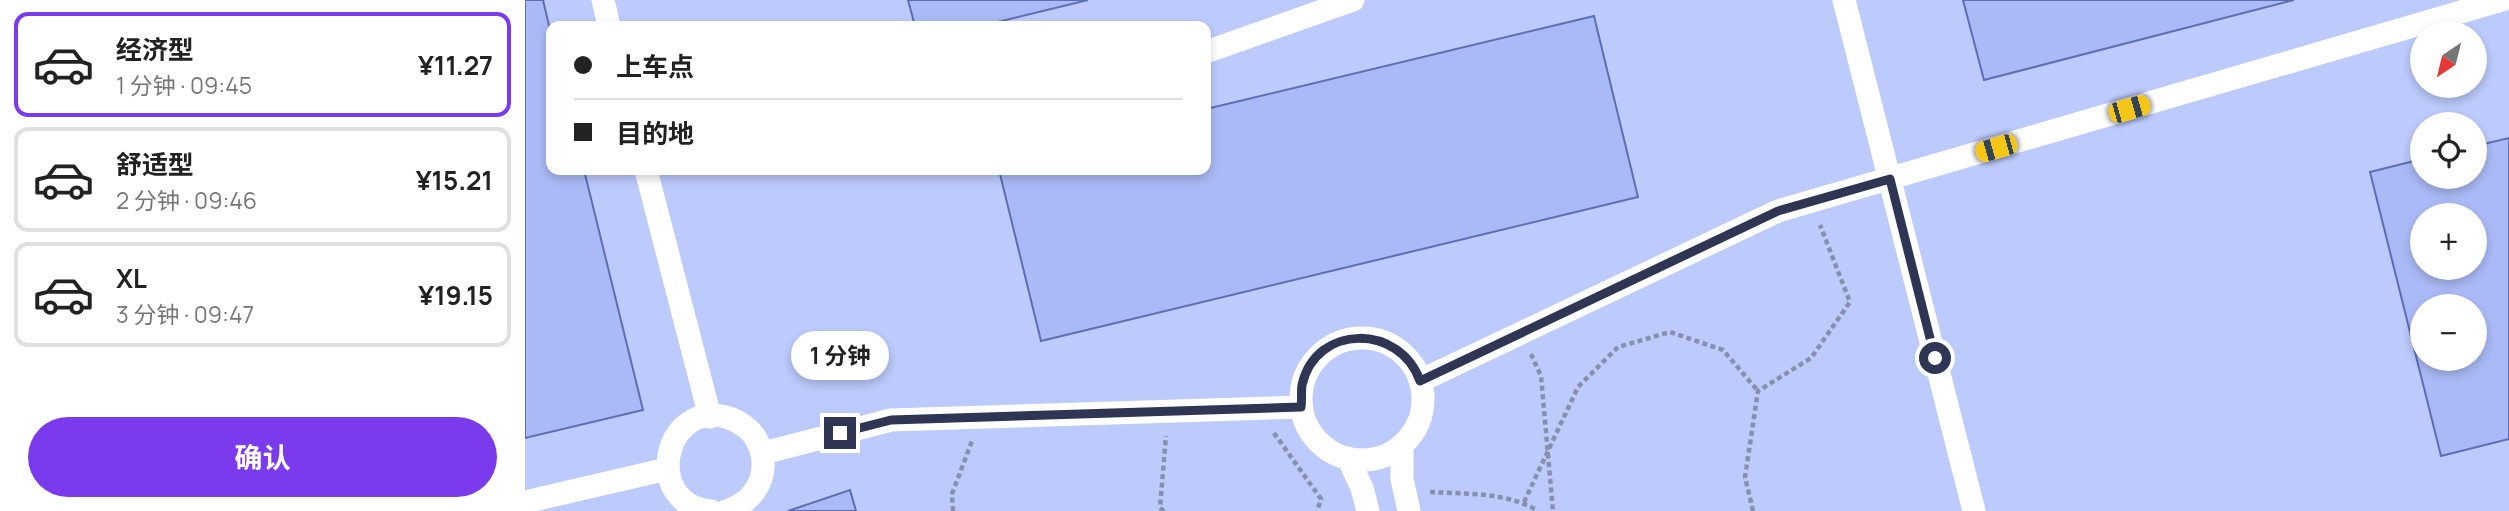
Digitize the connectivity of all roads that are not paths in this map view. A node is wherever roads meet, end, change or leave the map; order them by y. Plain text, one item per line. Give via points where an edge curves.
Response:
1 (603, 0) edge
2 (1353, 0) edge
3 (1844, 0) edge
4 (2502, 0) edge
5 (608, 21) edge
6 (1211, 50) edge
7 (647, 175) edge
8 (1890, 179) junction
9 (1420, 381) junction
10 (1301, 407) junction
11 (710, 417) junction
12 (1402, 445) junction
13 (763, 453) junction
14 (1348, 458) junction
15 (667, 469) junction
16 (1407, 501) edge
17 (525, 502) edge
18 (711, 511) edge
19 (726, 511) edge
20 (1368, 511) edge
21 (1974, 511) edge

1 - 5 street
2 - 6 street
3 - 8 street
4 - 8 street
7 - 11 street
8 - 9 street via 1778,211
8 - 21 street
9 - 10 street via 1403,353 1383,341 1348,339 1321,353 1310,366 1302,385
9 - 12 street via 1420,419
10 - 13 street via 891,420
10 - 14 street via 1317,440
11 - 13 street via 736,420 755,436
11 - 15 street via 698,419 675,437
12 - 14 street via 1377,458
12 - 16 street
13 - 19 street via 762,479 749,500
14 - 20 street
15 - 17 street
15 - 18 street via 680,497 693,507

